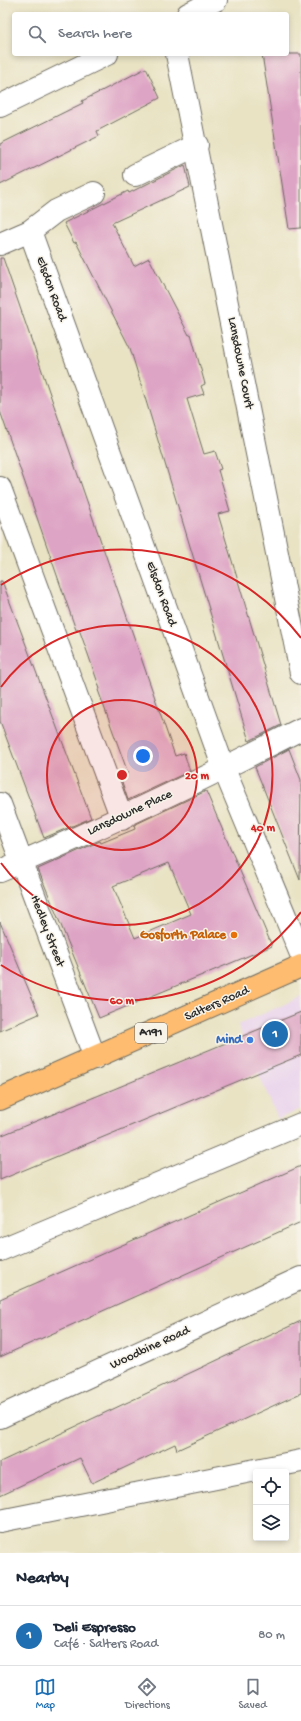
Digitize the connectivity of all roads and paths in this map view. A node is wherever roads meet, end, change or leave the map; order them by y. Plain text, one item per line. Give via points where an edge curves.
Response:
1 (103, 56) edge
2 (177, 56) edge
3 (0, 106) edge
4 (197, 145) junction
5 (134, 175) dead end
6 (94, 193) dead end
7 (30, 231) junction
8 (0, 244) edge
9 (0, 488) edge
10 (301, 673) edge
11 (301, 729) edge
12 (224, 769) junction
13 (0, 804) edge
14 (122, 819) junction
15 (22, 862) junction
16 (0, 871) edge
17 (301, 954) edge
18 (301, 966) edge
19 (96, 1058) junction
20 (0, 1099) edge
21 (301, 1124) edge
22 (0, 1250) edge
23 (301, 1278) edge
24 (0, 1417) edge
25 (301, 1461) edge
26 (0, 1521) edge

1 - 3 street
2 - 4 street, Lansdowne Court
4 - 5 street
4 - 10 street, Lansdowne Court
6 - 7 street via 56,211
7 - 8 street
7 - 12 street, Elsdon Road
9 - 14 street
11 - 12 street, Lansdowne Place
12 - 14 street, Lansdowne Place
12 - 17 street, Elsdon Road
13 - 15 street, Hedley Street
14 - 15 street, Lansdowne Place
15 - 16 street, Lansdowne Place
15 - 19 street, Hedley Street
18 - 19 main road, Salters Road / A191
19 - 20 main road, Salters Road / A191
21 - 22 street
23 - 24 street, Woodbine Road
25 - 26 street

